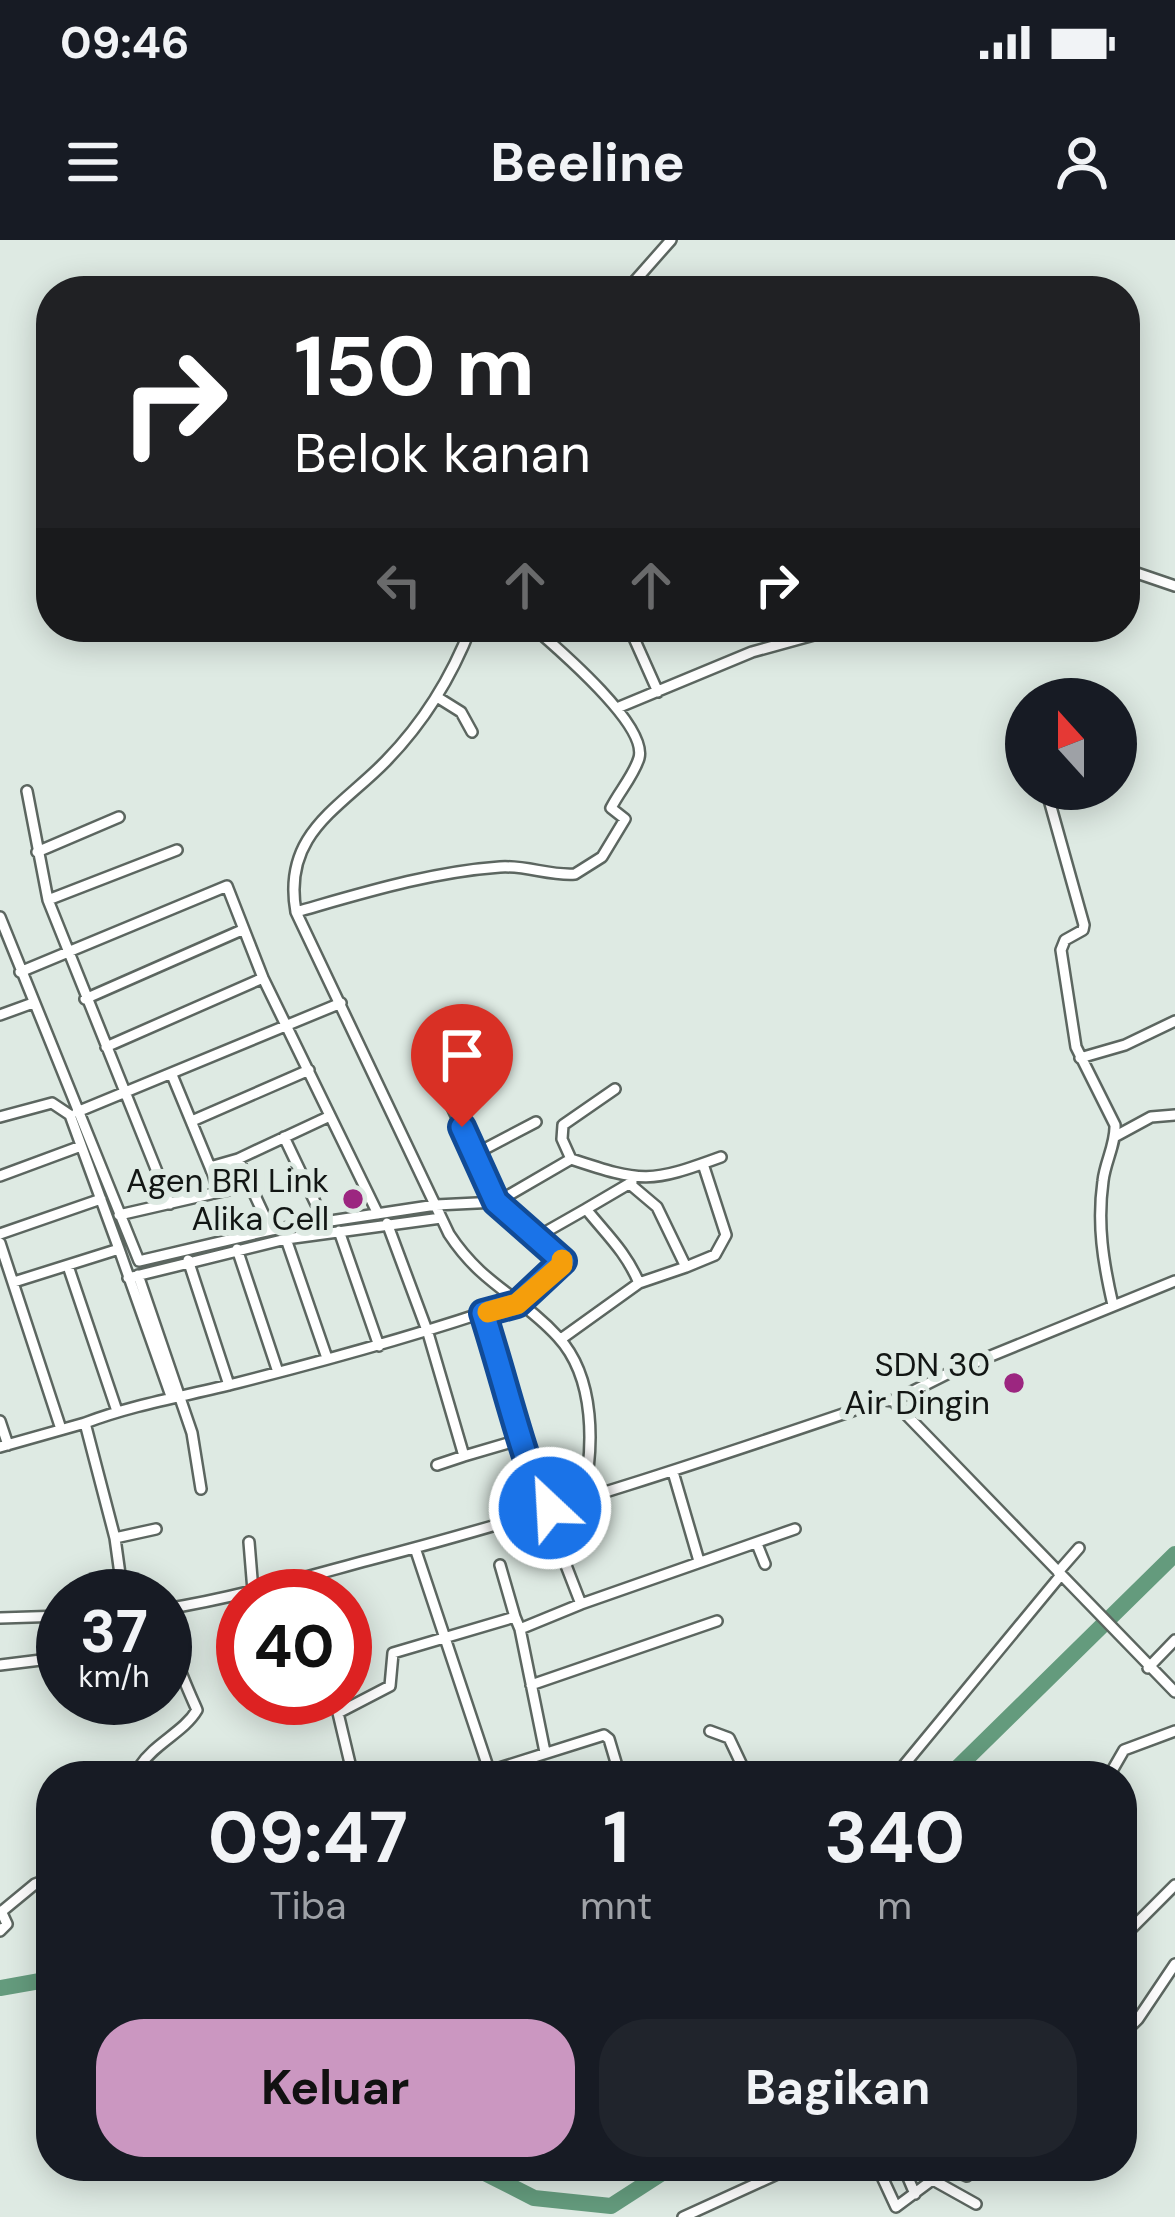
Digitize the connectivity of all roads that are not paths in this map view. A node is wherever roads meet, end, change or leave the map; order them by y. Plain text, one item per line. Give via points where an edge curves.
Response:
1 (670, 240) edge
2 (639, 276) edge
3 (1140, 573) edge
4 (1175, 586) edge
5 (464, 642) edge
6 (550, 642) edge
7 (636, 642) edge
8 (788, 642) edge
9 (658, 692) junction
10 (437, 697) junction
11 (616, 708) junction
12 (472, 732) dead end
13 (27, 791) dead end
14 (1052, 810) edge
15 (119, 817) dead end
16 (177, 850) dead end
17 (38, 852) junction
18 (48, 900) junction
19 (296, 912) junction
20 (0, 917) edge
21 (242, 931) junction
22 (66, 951) junction
23 (20, 972) junction
24 (263, 978) junction
25 (85, 999) junction
26 (33, 1003) junction
27 (341, 1003) junction
28 (0, 1015) edge
29 (1175, 1021) edge
30 (286, 1026) junction
31 (106, 1047) junction
32 (1080, 1058) junction
33 (309, 1070) junction
34 (172, 1075) junction
35 (615, 1090) dead end
36 (124, 1094) junction
37 (449, 1101) dead end
38 (77, 1112) junction
39 (1175, 1115) edge
40 (330, 1116) junction
41 (0, 1118) edge
42 (193, 1121) junction
43 (536, 1122) dead end
44 (1116, 1136) junction
45 (284, 1137) junction
46 (81, 1146) junction
47 (475, 1154) junction
48 (722, 1157) dead end
49 (571, 1159) junction
50 (238, 1160) junction
51 (703, 1164) junction
52 (210, 1167) junction
53 (0, 1176) edge
54 (632, 1182) junction
55 (250, 1186) junction
56 (219, 1192) junction
57 (101, 1199) junction
58 (496, 1202) junction
59 (170, 1204) junction
60 (436, 1205) junction
61 (586, 1209) junction
62 (377, 1214) junction
63 (119, 1215) junction
64 (441, 1218) junction
65 (324, 1221) junction
66 (387, 1223) junction
67 (271, 1230) junction
68 (339, 1231) junction
69 (0, 1234) edge
70 (536, 1238) junction
71 (286, 1239) junction
72 (0, 1244) edge
73 (118, 1249) junction
74 (237, 1249) junction
75 (188, 1260) junction
76 (68, 1266) junction
77 (686, 1267) junction
78 (133, 1277) junction
79 (1175, 1281) edge
80 (14, 1282) junction
81 (639, 1283) junction
82 (516, 1303) junction
83 (1113, 1305) junction
84 (483, 1313) junction
85 (428, 1333) junction
86 (561, 1339) junction
87 (379, 1346) junction
88 (327, 1358) junction
89 (278, 1372) junction
90 (230, 1385) junction
91 (175, 1394) junction
92 (893, 1401) junction
93 (117, 1411) junction
94 (0, 1421) edge
95 (85, 1423) junction
96 (61, 1429) junction
97 (522, 1439) junction
98 (4, 1446) edge
99 (464, 1456) junction
100 (437, 1466) dead end
101 (673, 1472) junction
102 (201, 1489) dead end
103 (583, 1498) junction
104 (545, 1510) junction
105 (157, 1529) dead end
106 (795, 1529) dead end
107 (115, 1538) junction
108 (249, 1541) dead end
109 (757, 1544) junction
110 (415, 1548) junction
111 (1079, 1548) dead end
112 (699, 1561) junction
113 (765, 1564) dead end
114 (500, 1565) dead end
115 (119, 1569) edge
116 (251, 1569) edge
117 (336, 1569) edge
118 (1059, 1573) junction
119 (581, 1604) junction
120 (515, 1617) junction
121 (36, 1618) edge
122 (1, 1620) edge
123 (717, 1621) dead end
124 (520, 1629) junction
125 (442, 1636) junction
126 (1175, 1640) edge
127 (36, 1660) edge
128 (1145, 1664) junction
129 (0, 1665) edge
130 (531, 1685) junction
131 (1175, 1692) edge
132 (183, 1725) edge
133 (710, 1731) dead end
134 (1175, 1731) edge
135 (545, 1752) junction
136 (144, 1761) edge
137 (349, 1761) edge
138 (488, 1761) edge
139 (521, 1761) edge
140 (616, 1761) edge
141 (740, 1761) edge
142 (907, 1761) edge
143 (1118, 1761) edge
144 (36, 1884) edge
145 (1175, 1885) edge
146 (1, 1910) edge
147 (1137, 1923) edge
148 (0, 1931) edge
149 (1175, 1964) edge
150 (1137, 2020) edge
151 (762, 2181) edge
152 (884, 2181) edge
153 (909, 2181) edge
154 (932, 2181) edge
155 (935, 2181) edge
156 (914, 2194) junction
157 (976, 2204) dead end
158 (898, 2212) edge
159 (683, 2217) edge

1 - 2 street
3 - 4 street
5 - 10 street
6 - 11 street
7 - 9 street
8 - 9 street
9 - 11 street
10 - 12 street
10 - 19 street via 388,760 323,816 299,853
11 - 19 street via 640,754 611,808 625,819 595,864 564,874 506,866 465,872
13 - 17 street
14 - 32 street via 1084,925 1061,950
15 - 17 street
16 - 18 street
17 - 18 street
18 - 22 street
19 - 27 street
20 - 23 street
21 - 22 street via 223,885
21 - 24 street
21 - 25 street
22 - 23 street
22 - 25 street
23 - 26 street
24 - 30 street
24 - 31 street
25 - 31 street
26 - 28 street
26 - 38 street
27 - 30 street
27 - 60 street
29 - 32 street
30 - 33 street
30 - 34 street
31 - 36 street
32 - 44 street
33 - 40 street
33 - 42 street
34 - 36 street
34 - 42 street
35 - 49 street via 563,1125
36 - 38 street
36 - 59 street
37 - 47 street
38 - 63 street
39 - 44 street
40 - 45 street
40 - 62 street
41 - 46 street via 61,1106
42 - 52 street
43 - 47 street
44 - 83 street via 1103,1174 1099,1231
45 - 50 street
45 - 65 street
46 - 53 street
46 - 57 street
47 - 58 street
48 - 51 street
49 - 54 street
49 - 58 street
50 - 52 street
50 - 55 street
51 - 54 street
51 - 77 street via 726,1235 715,1255
52 - 56 street
54 - 61 street
54 - 77 street via 657,1207
55 - 56 street
55 - 67 street
56 - 59 street
57 - 69 street
57 - 73 street
58 - 60 street
58 - 70 street
59 - 63 street
60 - 62 street
60 - 64 street
61 - 70 street
61 - 81 street via 617,1241
62 - 65 street
63 - 67 street via 139,1261
64 - 66 street
64 - 82 street via 464,1257
65 - 67 street
66 - 68 street
66 - 85 street
68 - 71 street
68 - 87 street
70 - 82 street via 563,1264
71 - 74 street
71 - 88 street
72 - 80 street
73 - 76 street
73 - 78 street
74 - 75 street
74 - 89 street
75 - 78 street
75 - 90 street
76 - 80 street
76 - 93 street
77 - 81 street
78 - 91 street
79 - 83 street
80 - 96 street
81 - 86 street
82 - 84 street
82 - 86 street
83 - 92 street
84 - 85 street
84 - 97 street
85 - 87 street
85 - 99 street
86 - 103 street via 590,1424
87 - 88 street
88 - 89 street
89 - 90 street
90 - 91 street
91 - 93 street
91 - 102 street via 192,1433
92 - 101 street
92 - 118 street
93 - 95 street
94 - 98 street
95 - 96 street
95 - 107 street
96 - 98 street
97 - 99 street
97 - 104 street
99 - 100 street
101 - 103 street
101 - 112 street
103 - 104 street
104 - 110 street
104 - 119 street
105 - 107 street
106 - 109 street
107 - 115 street
108 - 116 street
109 - 112 street
109 - 113 street
110 - 117 street
110 - 125 street
111 - 118 street
112 - 119 street
114 - 120 street
118 - 128 street
118 - 142 street
119 - 124 street
120 - 124 street
120 - 125 street
121 - 122 street
123 - 130 street
124 - 130 street
125 - 137 street via 393,1652 390,1686 338,1713
125 - 138 street
126 - 128 street
127 - 129 street
128 - 131 street
130 - 135 street
132 - 136 street
133 - 141 street via 729,1738
134 - 143 street via 1124,1750
135 - 139 street
135 - 140 street via 604,1736
144 - 146 street
145 - 147 street
146 - 148 street via 7,1924
149 - 150 street
151 - 159 street
152 - 158 street
153 - 156 street
154 - 156 street
155 - 157 street
156 - 158 street

